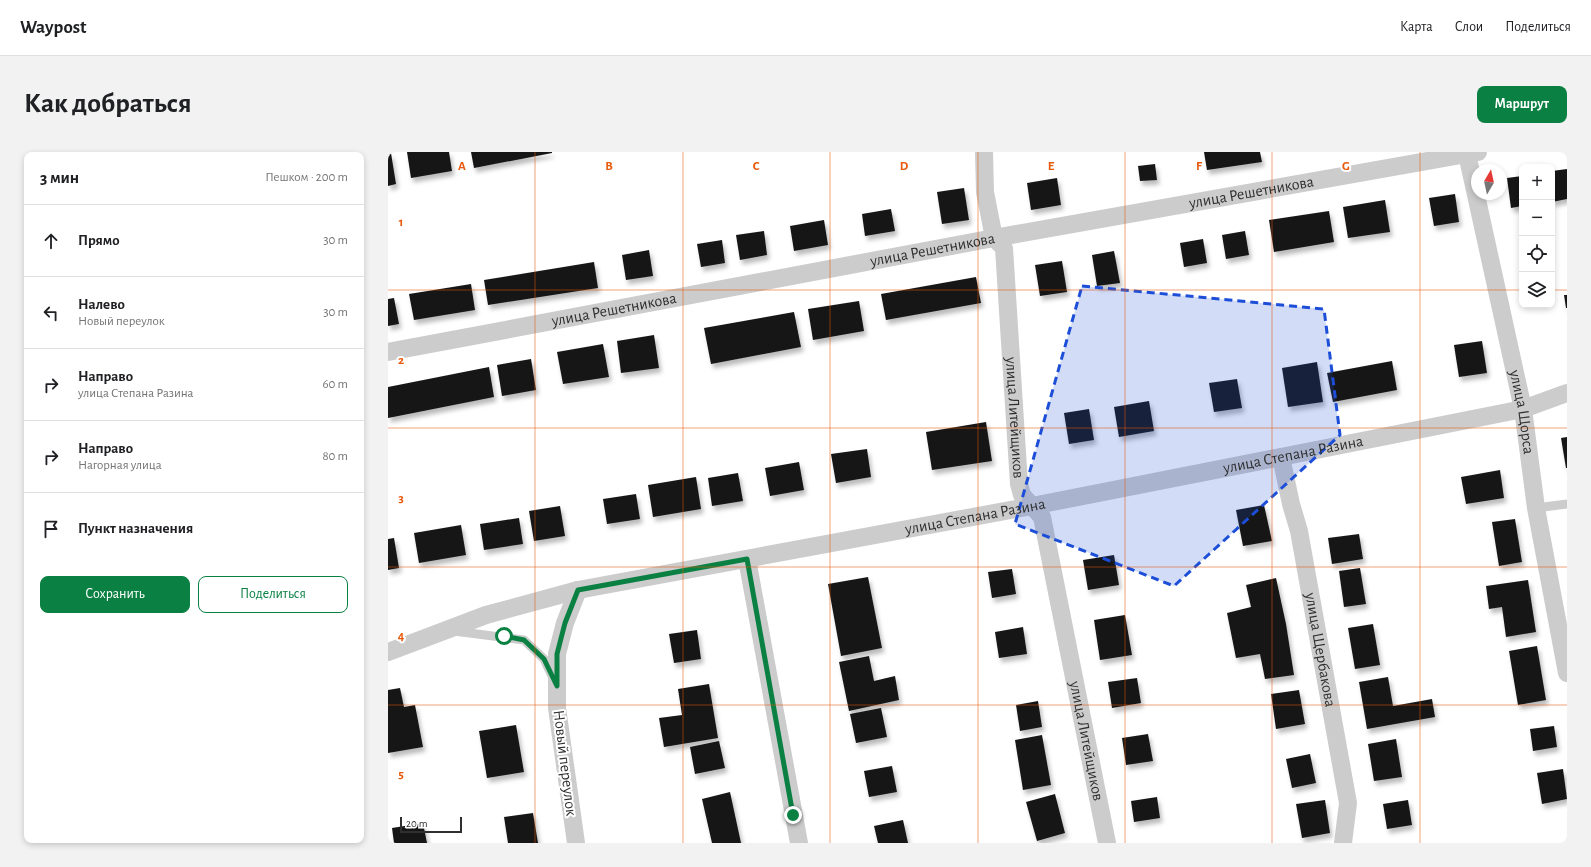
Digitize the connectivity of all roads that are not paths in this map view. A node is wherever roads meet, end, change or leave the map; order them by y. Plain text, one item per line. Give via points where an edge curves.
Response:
1 (984, 152) edge
2 (1472, 153) edge
3 (994, 238) junction
4 (388, 352) edge
5 (1567, 394) edge
6 (1523, 409) junction
7 (1281, 457) junction
8 (1567, 504) edge
9 (1032, 506) junction
10 (1536, 508) junction
11 (747, 559) junction
12 (578, 590) junction
13 (447, 630) junction
14 (389, 651) edge
15 (1566, 664) edge
16 (557, 686) junction
17 (576, 843) edge
18 (798, 843) edge
19 (1107, 843) edge
20 (1343, 843) edge

1 - 3 street, улица Литейщиков via 985,192
2 - 3 street, улица Решетникова
2 - 6 street, улица Щорса
3 - 4 street, улица Решетникова
3 - 9 street, улица Литейщиков via 1004,248 1019,484 1022,495
5 - 6 street, улица Степана Разина
6 - 7 street, улица Степана Разина
6 - 10 street, улица Щорса
7 - 9 street, улица Степана Разина
7 - 20 street, улица Щербакова via 1299,531 1348,803
8 - 10 lane
9 - 11 street, улица Степана Разина
9 - 19 street, улица Литейщиков via 1042,517
10 - 15 street, улица Щорса
11 - 12 street, улица Степана Разина
11 - 18 street
12 - 13 street, улица Степана Разина via 486,615
12 - 16 street, Новый переулок via 565,623 557,654
13 - 14 street, улица Степана Разина
13 - 16 lane via 524,640 544,659
16 - 17 street, Новый переулок via 557,708

